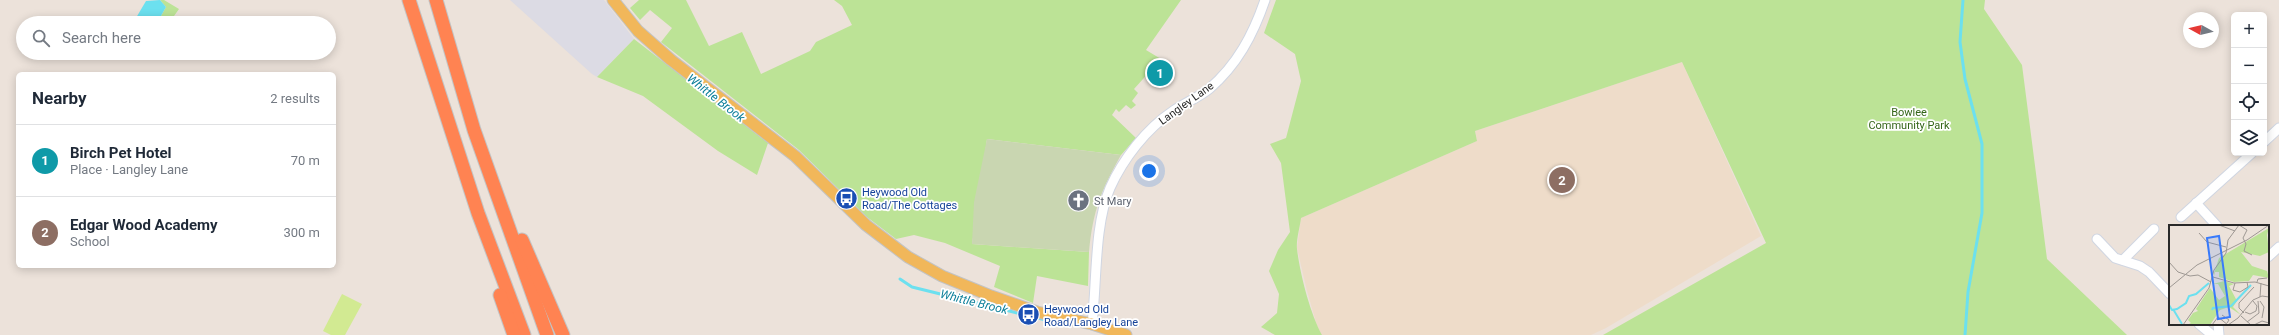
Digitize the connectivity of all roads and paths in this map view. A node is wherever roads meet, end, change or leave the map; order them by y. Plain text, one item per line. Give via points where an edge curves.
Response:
1 (409, 0) edge
2 (436, 0) edge
3 (613, 0) edge
4 (1265, 0) edge
5 (2279, 128) edge
6 (474, 130) junction
7 (2267, 139) edge
8 (2249, 156) edge
9 (2196, 203) junction
10 (478, 213) junction
11 (2181, 217) dead end
12 (2216, 225) edge
13 (2154, 228) dead end
14 (2097, 239) dead end
15 (2279, 247) edge
16 (2269, 256) edge
17 (2123, 260) junction
18 (2169, 293) edge
19 (1092, 324) junction
20 (2200, 325) edge
21 (2218, 325) edge
22 (514, 335) edge
23 (524, 335) edge
24 (547, 335) edge
25 (563, 335) edge
26 (1126, 335) edge
27 (2212, 335) edge
28 (2219, 335) edge

1 - 10 highway
2 - 6 highway
3 - 19 main road via 638,31 671,60 795,156 866,225 908,257 942,276 991,296 1037,312
4 - 19 street, Langley Lane via 1245,48 1228,70 1208,89 1162,119 1131,153 1118,172 1104,203
5 - 7 street
6 - 24 highway
6 - 25 highway
8 - 9 street
9 - 11 street
9 - 12 street
10 - 22 highway via 493,278
10 - 23 highway
13 - 17 street
14 - 17 street via 2115,258
15 - 16 street
17 - 18 street via 2149,272
19 - 26 main road
20 - 27 street
21 - 28 street

